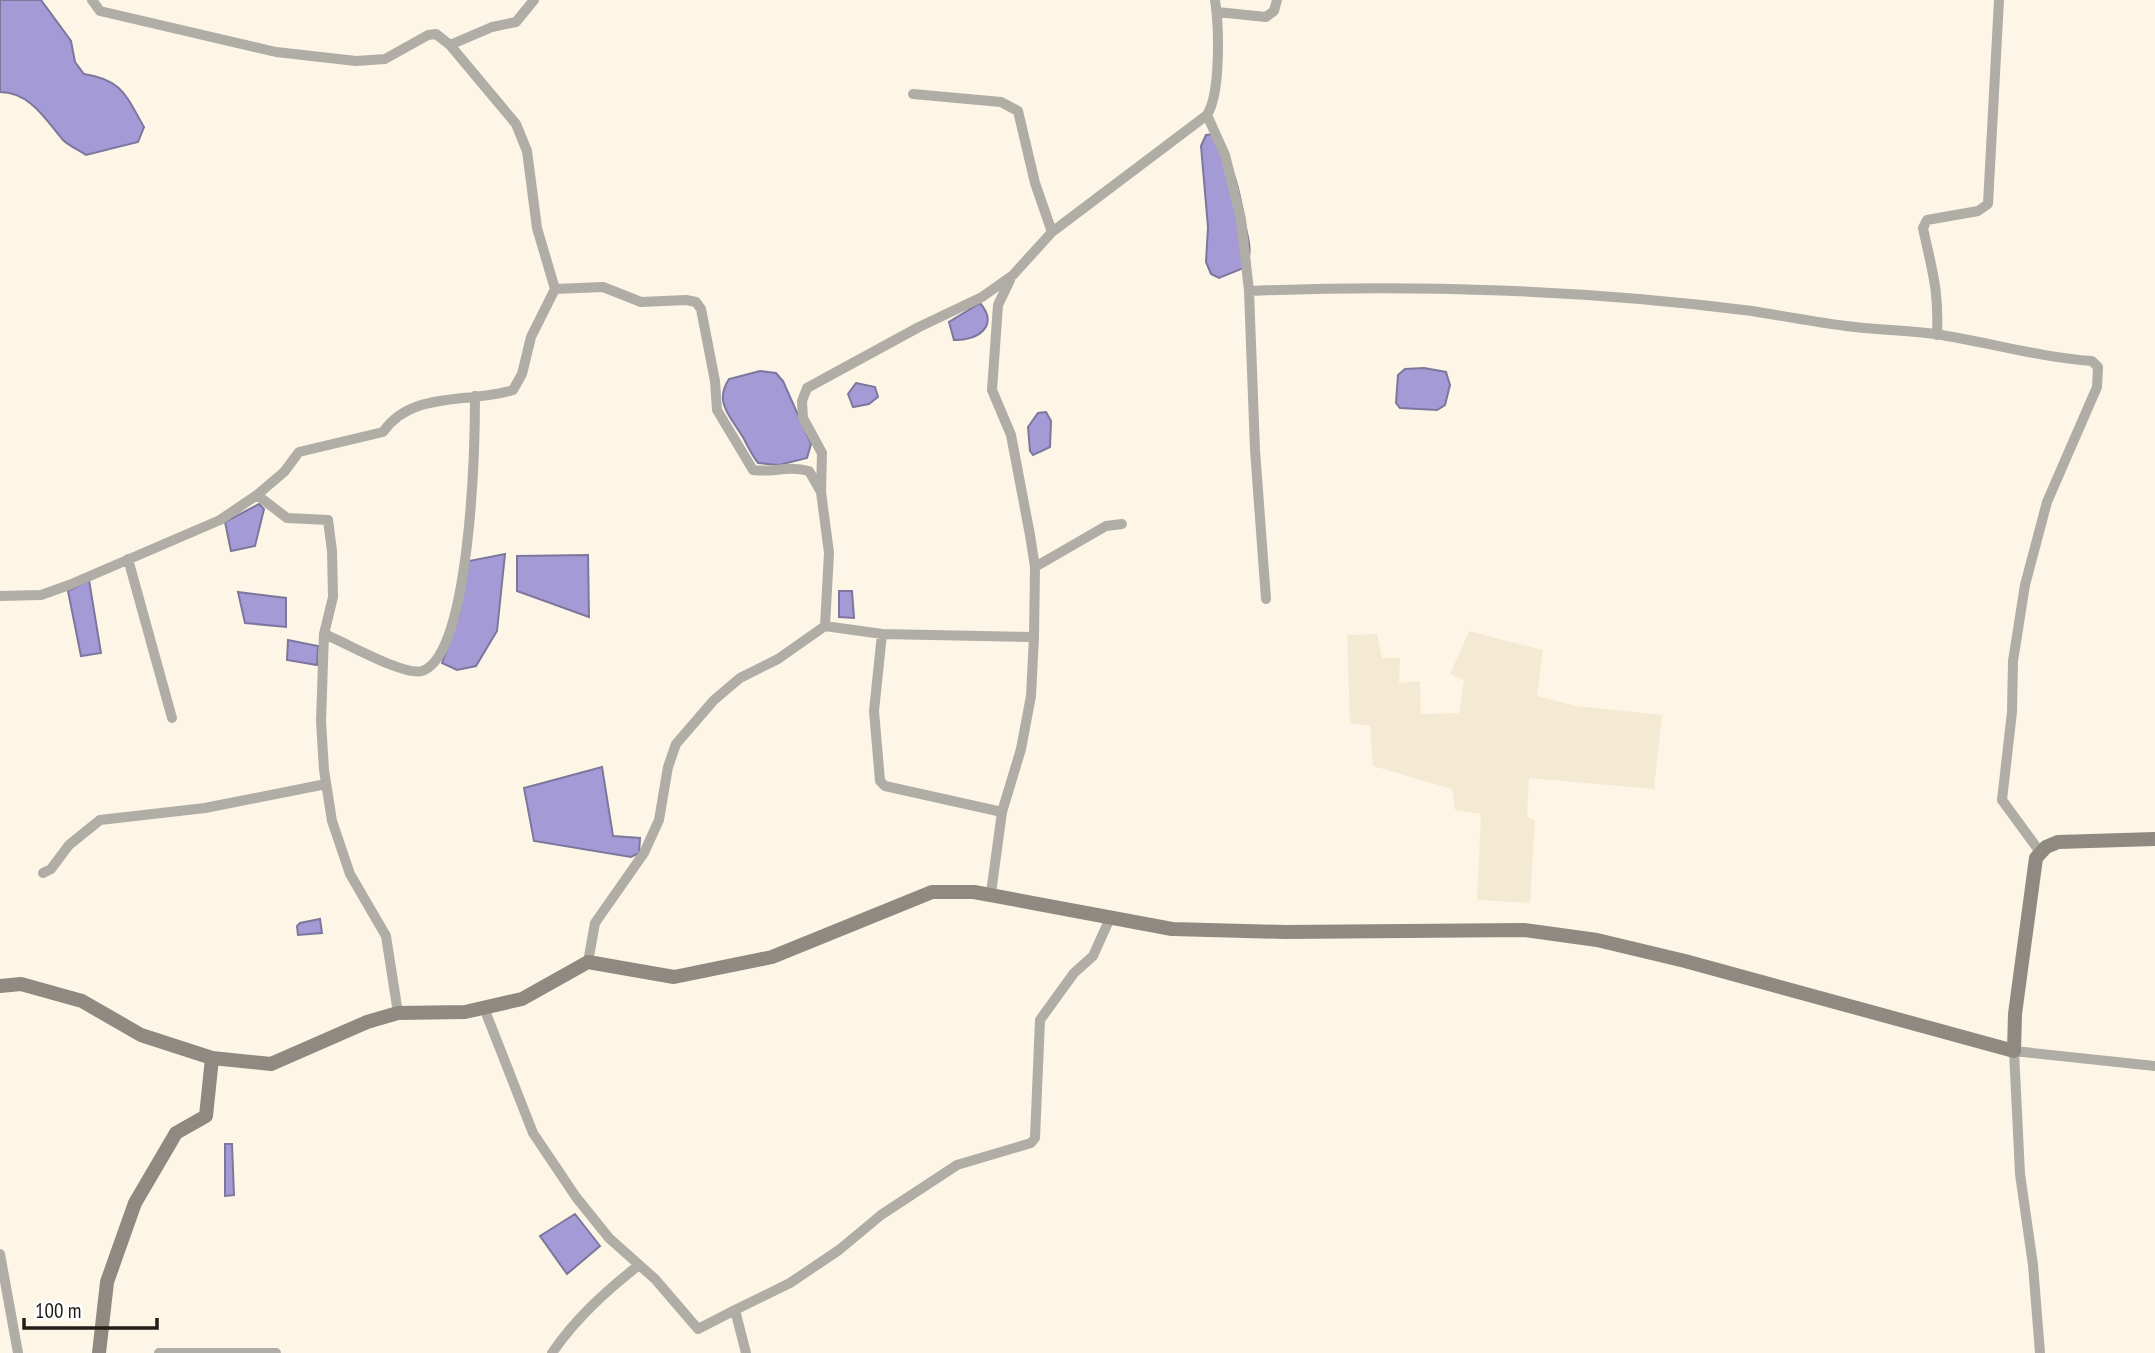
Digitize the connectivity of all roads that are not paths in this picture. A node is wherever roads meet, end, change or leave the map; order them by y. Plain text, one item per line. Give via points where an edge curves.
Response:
1 (92, 0) edge
2 (534, 0) edge
3 (1277, 0) edge
4 (1999, 0) edge
5 (1216, 6) edge
6 (450, 45) junction
7 (913, 94) dead end
8 (1207, 115) junction
9 (1052, 232) junction
10 (1013, 275) junction
11 (555, 289) junction
12 (1249, 291) junction
13 (1937, 335) junction
14 (475, 397) junction
15 (821, 492) junction
16 (257, 495) junction
17 (1122, 524) dead end
18 (128, 559) junction
19 (1035, 566) junction
20 (0, 596) edge
21 (1266, 599) dead end
22 (825, 626) junction
23 (324, 634) junction
24 (882, 634) junction
25 (1034, 638) junction
26 (172, 718) dead end
27 (326, 784) junction
28 (1002, 812) junction
29 (2155, 839) edge
30 (2040, 852) junction
31 (43, 873) dead end
32 (991, 893) junction
33 (1111, 916) junction
34 (588, 962) junction
35 (0, 986) edge
36 (484, 1008) junction
37 (398, 1013) junction
38 (2014, 1051) junction
39 (212, 1058) junction
40 (2155, 1066) edge
41 (0, 1254) edge
42 (639, 1265) junction
43 (735, 1310) junction
44 (18, 1353) edge
45 (99, 1353) edge
46 (159, 1353) edge
47 (276, 1353) edge
48 (552, 1353) edge
49 (746, 1353) edge
50 (2040, 1353) edge

1 - 6 street via 100,11 276,52 371,62 428,35 436,34
2 - 6 street via 516,22
3 - 5 street via 1266,17
4 - 13 street via 1988,204 1978,211 1927,220 1923,228 1936,275
5 - 8 street via 1214,93
6 - 11 street via 516,124 527,151 537,228
7 - 9 street via 1014,107
8 - 9 street
8 - 12 street via 1225,155 1241,219
9 - 10 street
10 - 15 street via 982,297 807,388 803,418 822,453
10 - 19 street via 998,305 992,390 1010,435
11 - 14 street via 531,337 513,390
11 - 15 street via 603,287 641,302 696,302 711,355 717,410 745,460 753,470 791,466 809,471
12 - 13 street via 1506,292 1750,311
12 - 21 street
13 - 30 street via 2038,356 2092,361 2098,367 2097,387 2047,502 2018,622 2002,800
14 - 16 street via 410,407 394,417 383,432 299,452
14 - 23 street via 475,450 463,578 447,641 436,662 422,671 404,672
15 - 22 street via 829,553
16 - 18 street via 220,520
16 - 23 street via 287,519 328,520 333,597
17 - 19 street via 1097,530
18 - 20 street via 41,595
18 - 26 street
19 - 25 street
22 - 24 street
22 - 34 street via 778,659 740,678 676,744 659,820 644,853 594,923
23 - 27 street via 321,721
24 - 25 street
24 - 28 street via 874,711 880,781 885,786
25 - 28 street via 1031,696
27 - 31 street via 205,808 100,820
27 - 37 street via 332,821 350,874 386,936
28 - 32 street
29 - 30 street via 2058,842
30 - 38 street via 2015,1014
32 - 33 street
32 - 34 street via 932,892 772,957 674,977
33 - 38 street via 1172,929 1513,930 1597,940
33 - 43 street via 1093,956 1074,973 1040,1020 1035,1138 1031,1143 957,1165 790,1283
34 - 36 street via 522,999
35 - 39 street via 21,984 82,1001 141,1035
36 - 37 street
36 - 42 street via 533,1133 576,1197 609,1238
37 - 39 street via 271,1064
38 - 40 street
38 - 50 street via 2020,1174
39 - 45 street via 206,1116 176,1133 135,1203 107,1282
41 - 44 street
42 - 43 street via 698,1329
42 - 48 street via 606,1290
43 - 49 street
46 - 47 street

